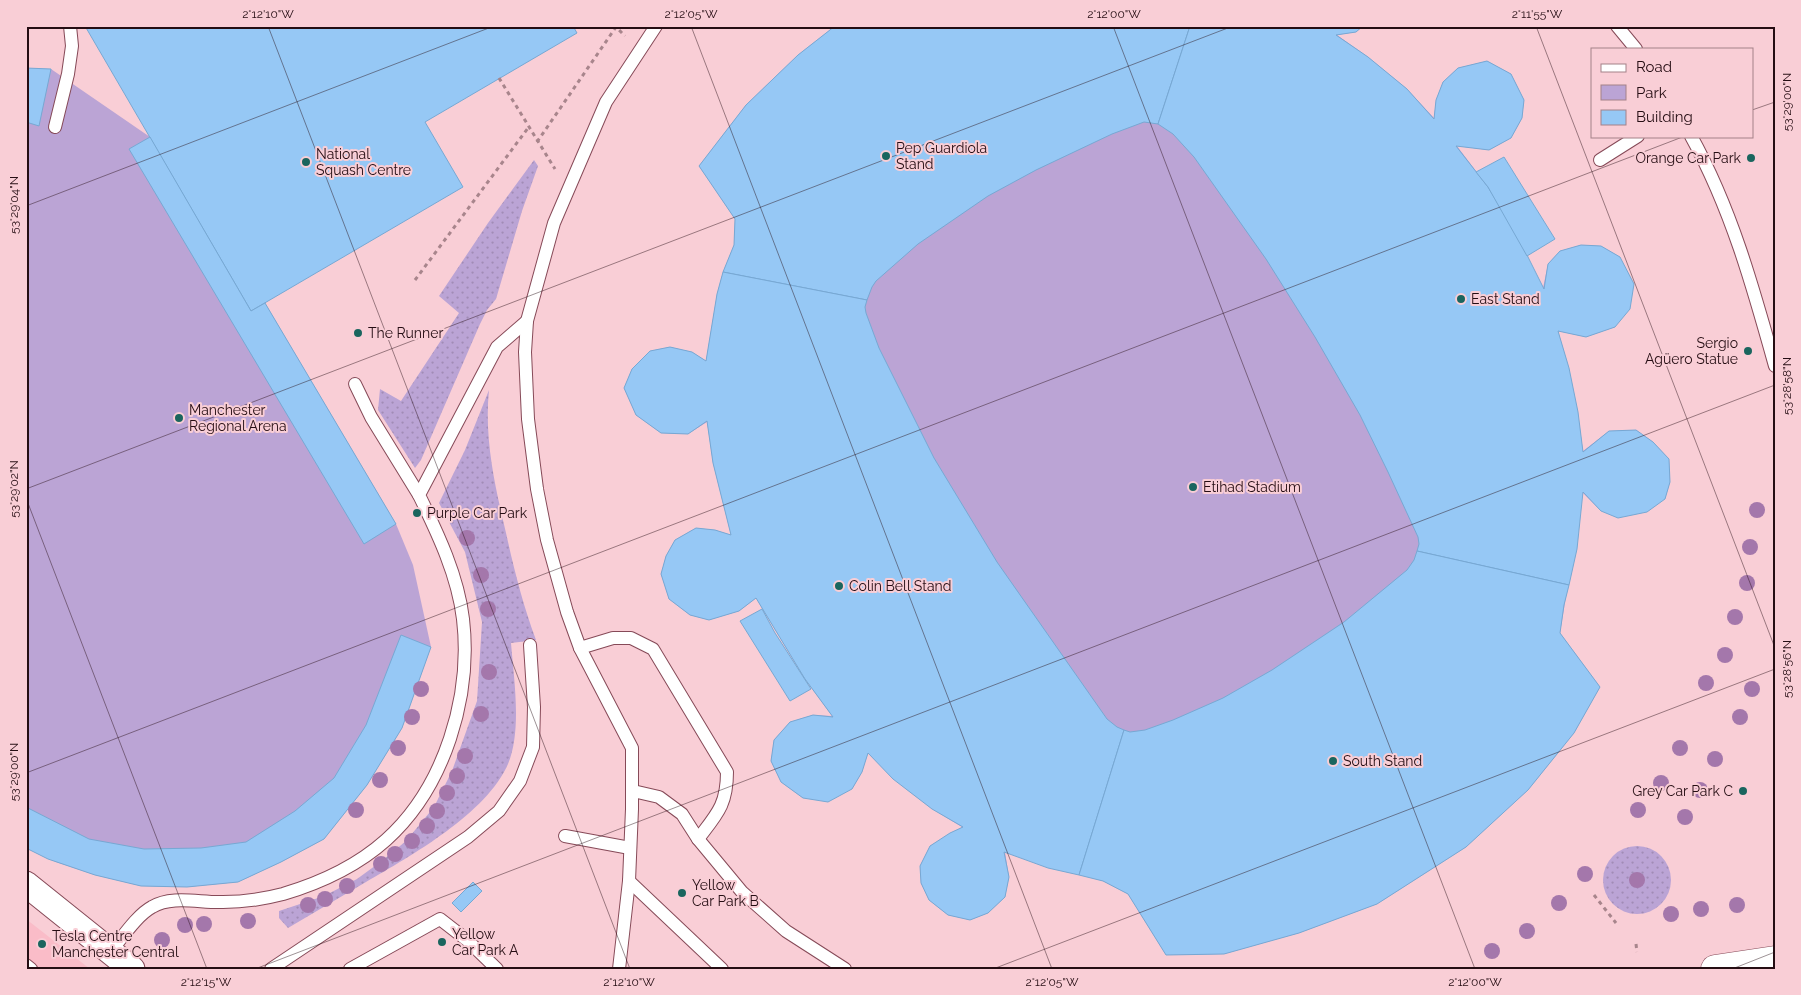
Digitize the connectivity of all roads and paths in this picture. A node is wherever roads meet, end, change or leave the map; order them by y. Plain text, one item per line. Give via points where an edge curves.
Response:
1 (70, 26) edge
2 (656, 26) edge
3 (1617, 26) edge
4 (616, 27) edge
5 (1635, 48) edge
6 (499, 78) dead end
7 (55, 126) dead end
8 (528, 128) junction
9 (1635, 138) edge
10 (1692, 138) edge
11 (537, 142) junction
12 (548, 159) dead end
13 (1600, 160) dead end
14 (415, 280) dead end
15 (526, 321) junction
16 (1775, 366) edge
17 (355, 384) dead end
18 (419, 495) junction
19 (530, 645) dead end
20 (580, 648) junction
21 (632, 791) junction
22 (565, 836) dead end
23 (698, 839) junction
24 (630, 848) junction
25 (629, 881) junction
26 (26, 884) edge
27 (1594, 895) dead end
28 (1616, 923) dead end
29 (1636, 944) dead end
30 (111, 951) junction
31 (1637, 952) dead end
32 (1775, 960) edge
33 (26, 965) edge
34 (31, 969) edge
35 (132, 969) edge
36 (271, 969) edge
37 (350, 969) edge
38 (497, 969) edge
39 (619, 969) edge
40 (722, 969) edge
41 (845, 969) edge
42 (1715, 969) edge

1 - 7 lane via 72,46 68,74
2 - 15 lane via 602,111 554,222
3 - 5 lane
4 - 11 path
6 - 8 path
8 - 11 path
8 - 14 path
9 - 13 lane
10 - 16 lane via 1706,162 1738,241
11 - 12 path
15 - 18 lane via 496,347
15 - 20 lane via 528,419 537,489 547,540
17 - 18 lane
18 - 30 lane via 453,575 463,618 466,654 460,704 453,730 438,769 412,810 386,840 330,876 280,895 252,900 180,900 152,907
19 - 36 lane via 533,747 520,781 499,811 468,837
20 - 21 lane via 632,748
20 - 23 lane via 613,638 631,638 653,649 727,772 727,791 722,805
21 - 23 lane via 659,797 682,814
21 - 24 lane
22 - 24 lane
23 - 41 lane via 742,892 780,925
24 - 25 lane
25 - 39 lane
25 - 40 lane
26 - 30 street
27 - 28 path
29 - 31 path
30 - 35 street
32 - 42 main road
33 - 34 lane
37 - 38 lane via 440,919

